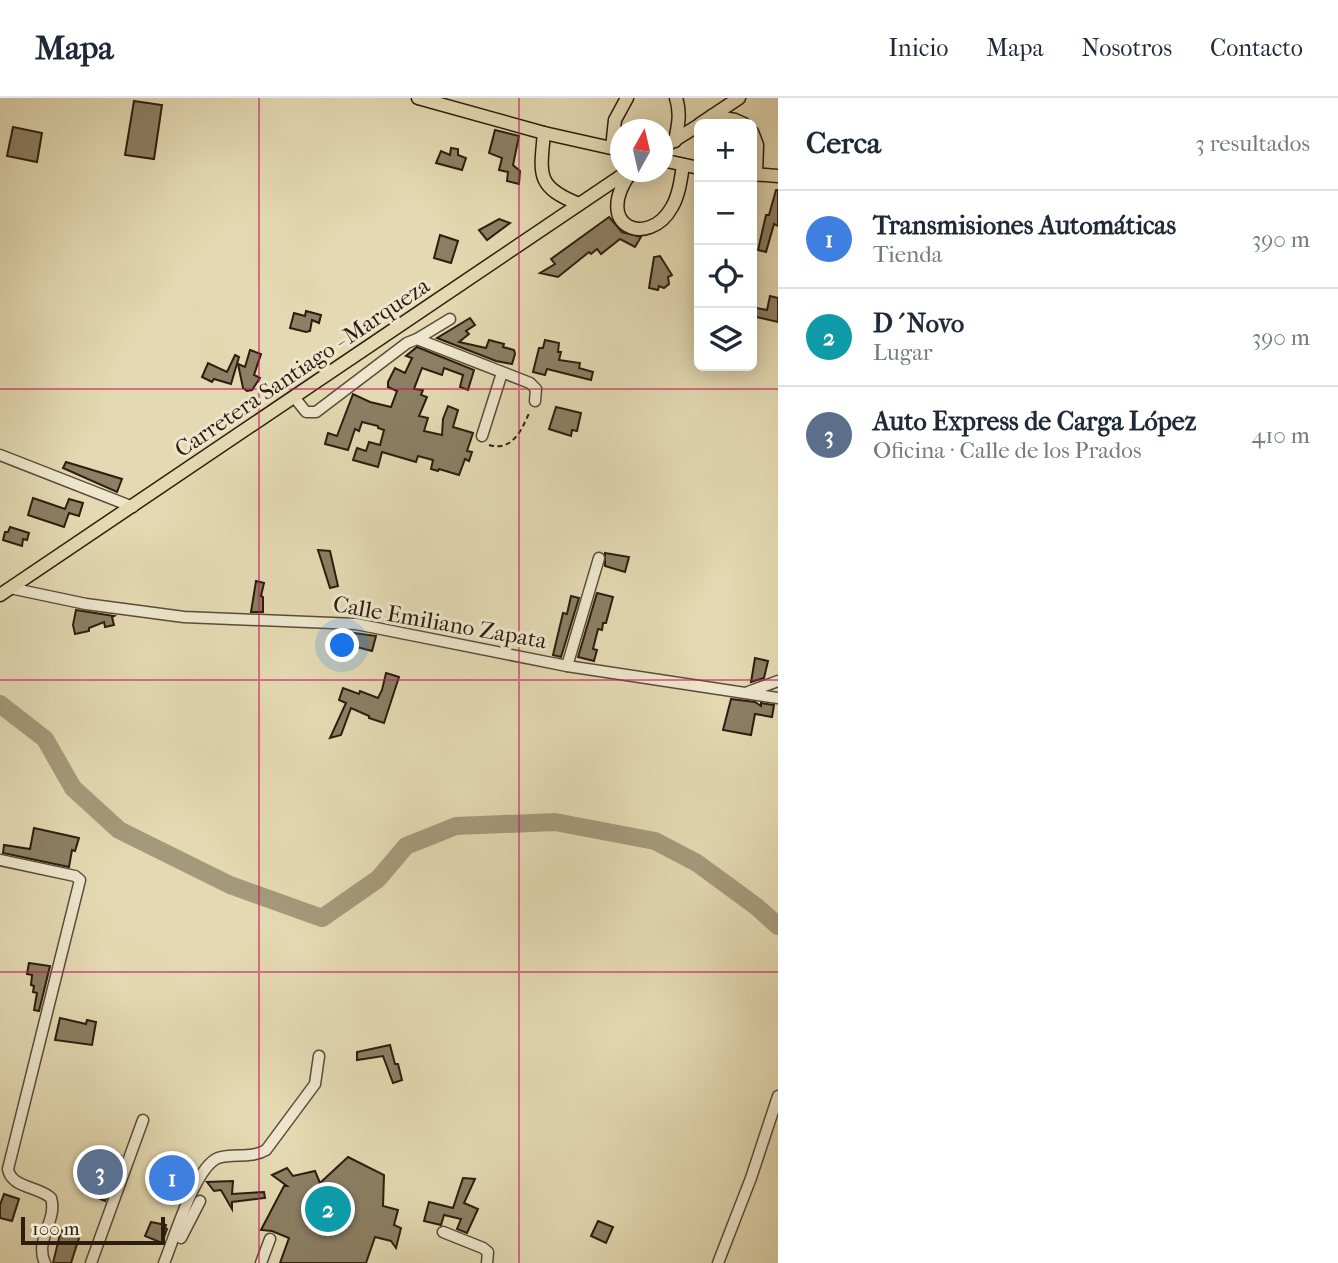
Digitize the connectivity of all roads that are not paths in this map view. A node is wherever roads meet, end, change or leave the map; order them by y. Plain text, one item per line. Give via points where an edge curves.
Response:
1 (418, 98) edge
2 (626, 98) edge
3 (676, 98) edge
4 (739, 98) edge
5 (712, 116) junction
6 (616, 119) edge
7 (708, 119) edge
8 (729, 119) edge
9 (694, 128) edge
10 (544, 133) junction
11 (675, 141) joint
12 (610, 148) edge
13 (673, 162) edge
14 (683, 165) junction
15 (694, 167) edge
16 (757, 174) edge
17 (778, 176) edge
18 (613, 182) edge
19 (624, 182) edge
20 (579, 204) junction
21 (450, 319) dead end
22 (417, 339) junction
23 (502, 373) junction
24 (294, 397) junction
25 (535, 401) road end
26 (482, 436) road end
27 (0, 455) edge
28 (133, 507) junction
29 (599, 558) dead end
30 (5, 592) edge
31 (567, 666) junction
32 (778, 681) edge
33 (746, 692) junction
34 (778, 698) edge
35 (0, 860) edge
36 (319, 1056) dead end
37 (778, 1096) edge
38 (143, 1119) dead end
39 (200, 1201) dead end
40 (443, 1232) dead end
41 (270, 1239) dead end
42 (45, 1263) edge
43 (91, 1263) edge
44 (167, 1263) edge
45 (261, 1263) edge
46 (487, 1263) edge
47 (718, 1263) edge

1 - 10 main road
2 - 6 main road
3 - 11 main road via 680,108
4 - 5 main road
5 - 7 main road
5 - 8 main road
9 - 11 main road
10 - 12 main road
10 - 20 main road via 544,181 551,191
13 - 14 main road
14 - 15 main road
14 - 19 main road via 673,206 664,219 643,229 627,225 617,213
16 - 17 main road
18 - 20 main road, Carretera Santiago - Marqueza
20 - 24 main road, Carretera Santiago - Marqueza
21 - 22 street
22 - 23 street
22 - 24 street via 316,412 306,412
23 - 25 street via 533,385
23 - 26 street
24 - 28 main road, Carretera Santiago - Marqueza
27 - 28 street
28 - 30 main road, Carretera Santiago - Marqueza
29 - 31 street
30 - 31 street, Calle Emiliano Zapata via 184,617 356,624
31 - 33 street, Calle Emiliano Zapata
32 - 33 street
33 - 34 street, Calle Emiliano Zapata
35 - 42 street via 80,880 8,1169 16,1182 51,1198 52,1213 42,1244
36 - 44 street via 315,1084 266,1150 209,1163 194,1189
37 - 47 street
38 - 43 street
39 - 44 street
40 - 46 street via 483,1248 488,1252
41 - 45 street

